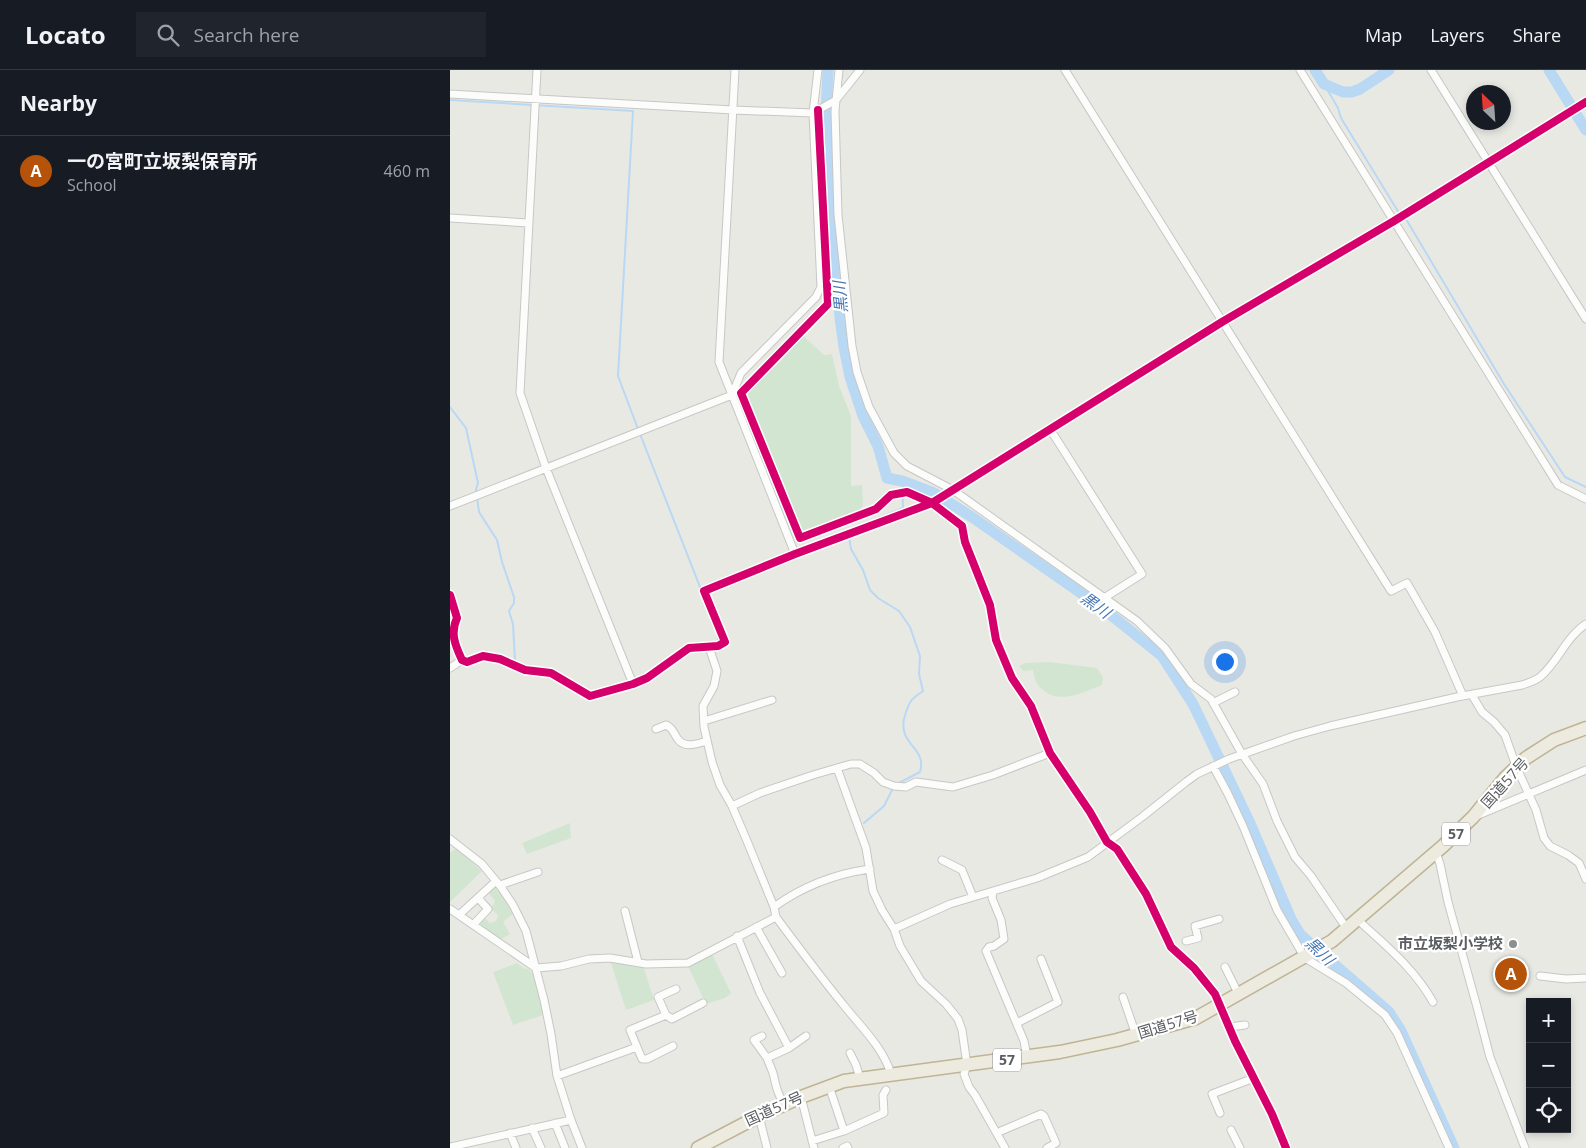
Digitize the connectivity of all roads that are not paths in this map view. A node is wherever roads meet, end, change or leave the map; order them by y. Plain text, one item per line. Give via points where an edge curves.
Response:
1 (537, 70) edge
2 (735, 70) edge
3 (818, 70) edge
4 (838, 70) edge
5 (860, 70) edge
6 (1065, 70) edge
7 (1300, 70) edge
8 (1431, 70) edge
9 (450, 94) edge
10 (536, 99) junction
11 (836, 100) junction
12 (1586, 102) edge
13 (733, 110) junction
14 (816, 112) junction
15 (1488, 162) junction
16 (450, 218) edge
17 (1394, 221) junction
18 (528, 223) junction
19 (1586, 319) edge
20 (1222, 322) junction
21 (732, 395) junction
22 (1050, 429) junction
23 (546, 468) junction
24 (953, 490) junction
25 (1586, 499) edge
26 (932, 503) junction
27 (450, 506) edge
28 (795, 554) junction
29 (450, 595) edge
30 (1104, 598) junction
31 (1586, 624) edge
32 (451, 627) edge
33 (709, 647) junction
34 (462, 660) junction
35 (450, 668) edge
36 (633, 684) junction
37 (1231, 692) dead end
38 (1472, 695) junction
39 (1463, 696) junction
40 (772, 700) dead end
41 (1213, 703) junction
42 (704, 721) junction
43 (1586, 728) edge
44 (656, 729) dead end
45 (707, 741) junction
46 (1050, 753) junction
47 (1242, 754) junction
48 (1212, 766) junction
49 (1516, 766) junction
50 (837, 768) junction
51 (1586, 770) edge
52 (1528, 794) junction
53 (732, 806) junction
54 (1473, 817) junction
55 (450, 839) edge
56 (1107, 842) junction
57 (1436, 852) junction
58 (942, 860) dead end
59 (870, 869) junction
60 (538, 872) dead end
61 (1586, 879) edge
62 (498, 883) junction
63 (992, 892) junction
64 (973, 897) junction
65 (478, 898) junction
66 (774, 907) junction
67 (450, 909) edge
68 (625, 911) dead end
69 (459, 915) junction
70 (776, 917) junction
71 (1219, 920) dead end
72 (1354, 924) junction
73 (473, 925) junction
74 (756, 927) junction
75 (894, 929) junction
76 (737, 936) junction
77 (1186, 941) dead end
78 (1308, 956) junction
79 (1041, 959) dead end
80 (638, 962) junction
81 (1225, 967) dead end
82 (536, 968) junction
83 (782, 973) dead end
84 (1540, 976) dead end
85 (1586, 978) edge
86 (676, 989) dead end
87 (1239, 995) junction
88 (1123, 997) dead end
89 (1433, 1002) dead end
90 (703, 1004) dead end
91 (1219, 1006) junction
92 (666, 1014) junction
93 (1017, 1024) junction
94 (1244, 1025) dead end
95 (1229, 1028) junction
96 (1136, 1035) junction
97 (762, 1036) dead end
98 (806, 1036) dead end
99 (673, 1046) dead end
100 (637, 1047) junction
101 (789, 1048) junction
102 (850, 1053) dead end
103 (1027, 1057) junction
104 (767, 1058) junction
105 (967, 1064) junction
106 (891, 1074) junction
107 (557, 1076) junction
108 (860, 1078) junction
109 (1254, 1078) junction
110 (829, 1086) junction
111 (886, 1090) dead end
112 (975, 1095) junction
113 (801, 1097) junction
114 (784, 1104) junction
115 (1220, 1113) dead end
116 (759, 1116) junction
117 (571, 1120) junction
118 (555, 1123) junction
119 (532, 1128) junction
120 (1231, 1130) dead end
121 (844, 1131) junction
122 (1001, 1131) junction
123 (510, 1133) junction
124 (813, 1144) edge
125 (1058, 1145) edge
126 (450, 1147) edge
127 (516, 1148) edge
128 (541, 1148) edge
129 (565, 1148) edge
130 (582, 1148) edge
131 (698, 1148) edge
132 (767, 1148) edge
133 (843, 1148) edge
134 (848, 1148) edge
135 (1005, 1148) edge
136 (1010, 1148) edge
137 (1046, 1148) edge
138 (1240, 1148) edge
139 (1286, 1148) edge
140 (1449, 1148) edge
141 (1524, 1148) edge

1 - 10 street
2 - 13 street
3 - 14 street
4 - 11 street
5 - 11 street
6 - 20 street
7 - 17 street
8 - 15 street
9 - 10 street
10 - 13 street
10 - 18 street
11 - 14 street
11 - 24 street via 838,215 857,372 869,407 894,452 907,466
12 - 15 street
13 - 14 street
13 - 21 street via 719,362
14 - 21 street via 821,287 816,298 741,373
14 - 26 street via 828,304 741,393 800,538 876,509 891,495 907,492
15 - 17 street
15 - 19 street
16 - 18 street
17 - 20 street
17 - 25 street via 1558,485
18 - 23 street via 520,393
20 - 22 street
20 - 39 street via 1391,591 1407,583 1440,642
21 - 23 street
21 - 28 street
22 - 24 street
22 - 30 street via 1142,574
23 - 27 street
23 - 36 street
24 - 26 street
24 - 30 street
26 - 28 street
26 - 46 street via 962,526 965,542 990,605 996,640
28 - 33 street via 704,591 725,642
29 - 32 street via 457,618
30 - 41 street via 1165,648 1191,684
31 - 38 street via 1575,632 1539,678 1522,685
32 - 34 street
33 - 36 street via 689,648 647,678
33 - 42 street via 717,670 714,686 703,706
34 - 35 street
34 - 36 street via 467,662 483,656 500,659 525,670 551,673 590,696
37 - 41 street
38 - 39 street
38 - 49 street via 1482,712 1505,735
39 - 47 street via 1302,734
40 - 42 street
41 - 47 street
42 - 45 street
43 - 49 highway, 国道57号 / 57 via 1544,745
44 - 45 street via 666,725 672,728 683,744
45 - 53 street via 720,785
46 - 50 street via 953,786 916,782 906,787 894,786 883,782 860,764
46 - 56 street
47 - 48 street
47 - 72 street via 1263,784 1295,857 1343,923
48 - 56 street
48 - 78 street via 1239,818 1277,910
49 - 52 street
49 - 54 highway, 国道57号 / 57
50 - 53 street via 760,793
50 - 59 street via 864,841
51 - 52 street
52 - 54 street
52 - 61 street via 1544,838 1550,846 1579,864
53 - 66 street
54 - 57 highway, 国道57号 / 57
55 - 62 street via 482,864
56 - 63 street via 1088,857 1064,868
56 - 91 street via 1117,849 1146,894 1171,947 1194,968 1215,994
57 - 72 highway, 国道57号 / 57
57 - 141 street via 1490,1058
58 - 64 street via 962,870
59 - 66 street via 834,876 792,894
59 - 75 street via 873,891
60 - 62 street
62 - 65 street
62 - 82 street via 526,931
63 - 64 street
63 - 93 street via 1004,939 986,951
64 - 75 street
65 - 69 street
65 - 73 street via 488,909
66 - 70 street
67 - 69 street
68 - 80 street
69 - 73 street
70 - 74 street
70 - 106 street via 874,1042
71 - 77 street via 1195,926 1198,938
72 - 78 highway, 国道57号 / 57
72 - 89 street via 1410,968
73 - 82 street
74 - 76 street
74 - 83 street
75 - 105 street via 900,946 921,980 958,1019
76 - 80 street via 688,962
76 - 101 street via 760,993
78 - 87 highway, 国道57号 / 57
78 - 140 street via 1385,1015 1397,1033
79 - 93 street via 1058,1002
80 - 82 street via 589,959
81 - 87 street
82 - 107 street via 552,1034
84 - 85 street
86 - 92 street via 658,997
87 - 91 highway, 国道57号 / 57
88 - 96 street
90 - 92 street via 672,1018
91 - 95 street
91 - 96 highway, 国道57号 / 57 via 1187,1022
92 - 100 street via 630,1030
93 - 103 street
94 - 95 street
95 - 109 street
96 - 103 highway, 国道57号 / 57
97 - 104 street via 754,1040
98 - 101 street
99 - 100 street via 647,1059 642,1058
100 - 107 street
101 - 104 street
102 - 108 street
103 - 105 highway, 国道57号 / 57
104 - 114 street
105 - 106 highway, 国道57号 / 57
105 - 112 street via 964,1074
106 - 108 highway, 国道57号 / 57
107 - 117 street
108 - 110 highway, 国道57号 / 57
109 - 115 street via 1212,1094
109 - 139 street
110 - 113 highway, 国道57号 / 57
110 - 121 street
111 - 121 street via 884,1113
112 - 122 street
112 - 135 street
113 - 114 highway, 国道57号 / 57
113 - 124 street
114 - 116 highway, 国道57号 / 57
116 - 131 highway, 国道57号 / 57
116 - 132 street
117 - 118 street
117 - 130 street
118 - 119 street
118 - 129 street
119 - 123 street
119 - 128 street
120 - 138 street
121 - 124 street
122 - 125 street via 1041,1114
122 - 136 street
123 - 126 street
123 - 127 street
125 - 137 street
133 - 134 street

